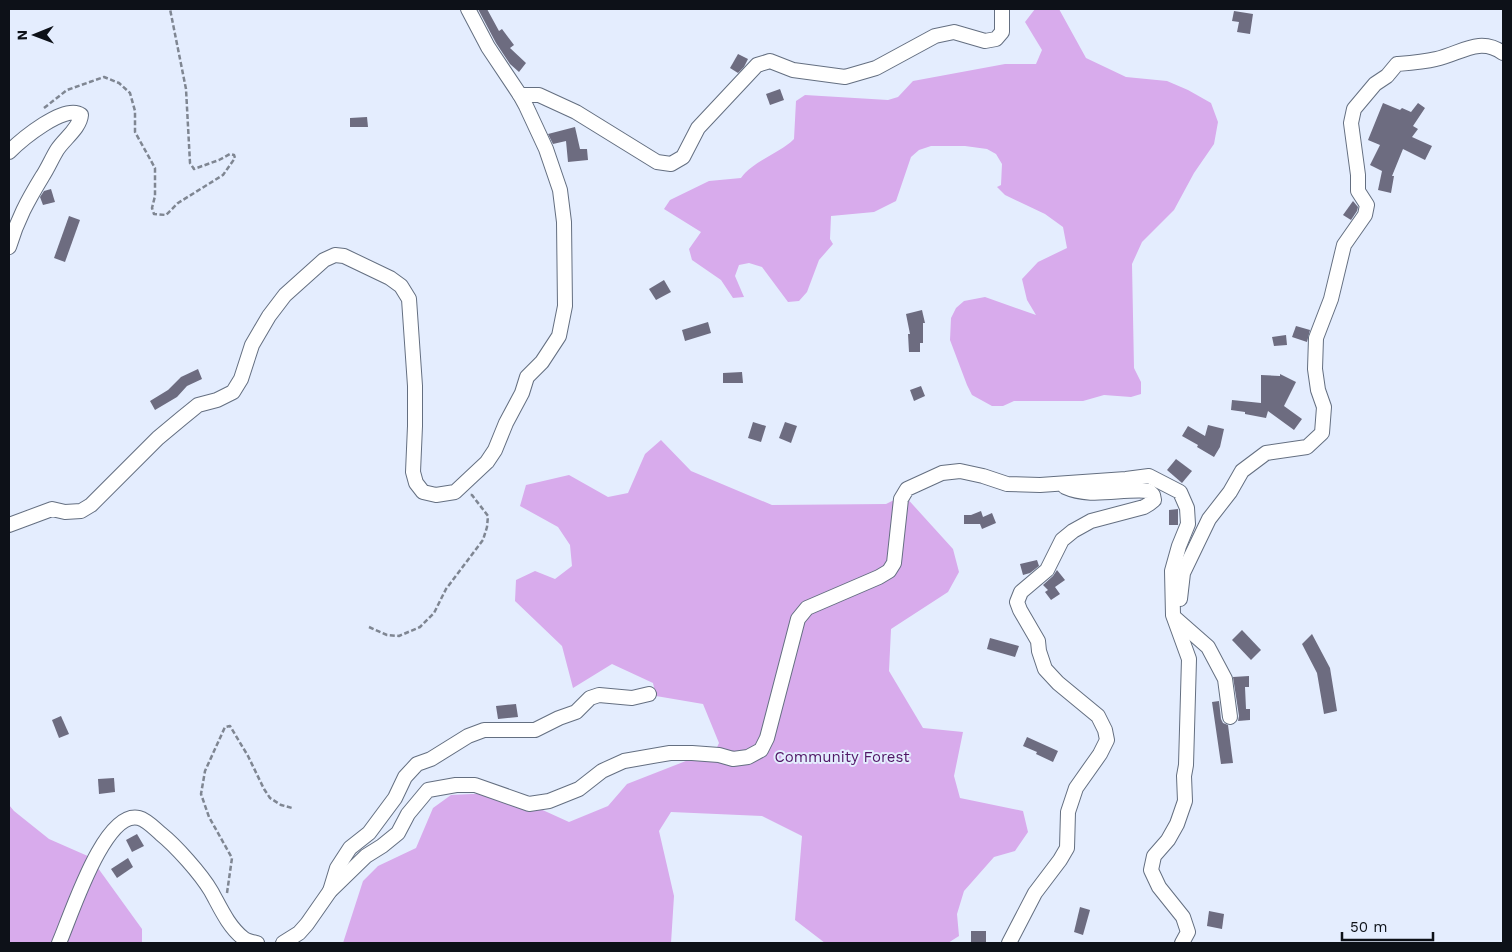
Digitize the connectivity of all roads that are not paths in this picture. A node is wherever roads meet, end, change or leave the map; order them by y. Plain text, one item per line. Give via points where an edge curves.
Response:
1 (468, 9) edge
2 (1002, 9) edge
3 (1503, 53) edge
4 (520, 95) junction
5 (9, 152) edge
6 (9, 247) edge
7 (1057, 484) junction
8 (9, 525) edge
9 (1177, 619) junction
10 (650, 694) dead end
11 (1230, 717) dead end
12 (330, 891) junction
13 (58, 943) edge
14 (257, 943) edge
15 (283, 943) edge
16 (1009, 943) edge
17 (1182, 943) edge

1 - 4 street via 488,47
2 - 4 street via 1002,32 996,39 985,41 954,32 936,36 876,68 845,77 793,70 770,61 756,65 698,128 683,157 670,164 657,162 576,112 539,95
3 - 9 street via 1497,48 1474,46 1438,59 1398,64 1354,109 1351,123 1358,191 1367,205 1365,215 1344,245 1331,299 1316,338 1315,369 1324,407 1322,433 1307,447 1266,453 1242,471 1209,519 1184,573
4 - 8 street via 546,150 560,190 564,222 565,306 559,336 527,378 495,450 455,492 436,495 423,492 413,472 416,426 409,299 401,286 390,278 344,256 335,255 324,260 274,309 252,345 241,379 233,392 198,405 158,438 91,505 65,512 52,508
5 - 6 street via 22,139 58,117 70,112 81,115 30,195
7 - 9 street via 1149,476 1180,492 1187,508 1188,524 1172,571
7 - 12 street via 1007,484 960,471 942,473 907,489 901,499 894,563 889,571 807,608 798,619 768,738 761,750 748,757 692,753 624,761 602,771 579,789 549,801 529,804 476,785 428,790 408,814 398,833 366,856
7 - 16 street via 1089,493 1149,491 1154,500 1144,506 1091,521 1073,531 1062,540 1047,570 1020,592 1020,610 1038,641 1045,669 1098,716 1107,740 1076,788 1068,812 1067,848 1035,893
9 - 11 street via 1208,647 1225,679
9 - 17 street via 1189,660 1185,801 1168,840 1154,856 1151,870 1159,887 1183,917 1188,932
10 - 12 street via 632,698 599,695 590,698 576,712 535,730 484,730 417,764 369,833 350,848 337,868
12 - 15 street via 299,934
13 - 14 street via 99,851 125,819 139,818 170,841 210,889 224,917 244,940

